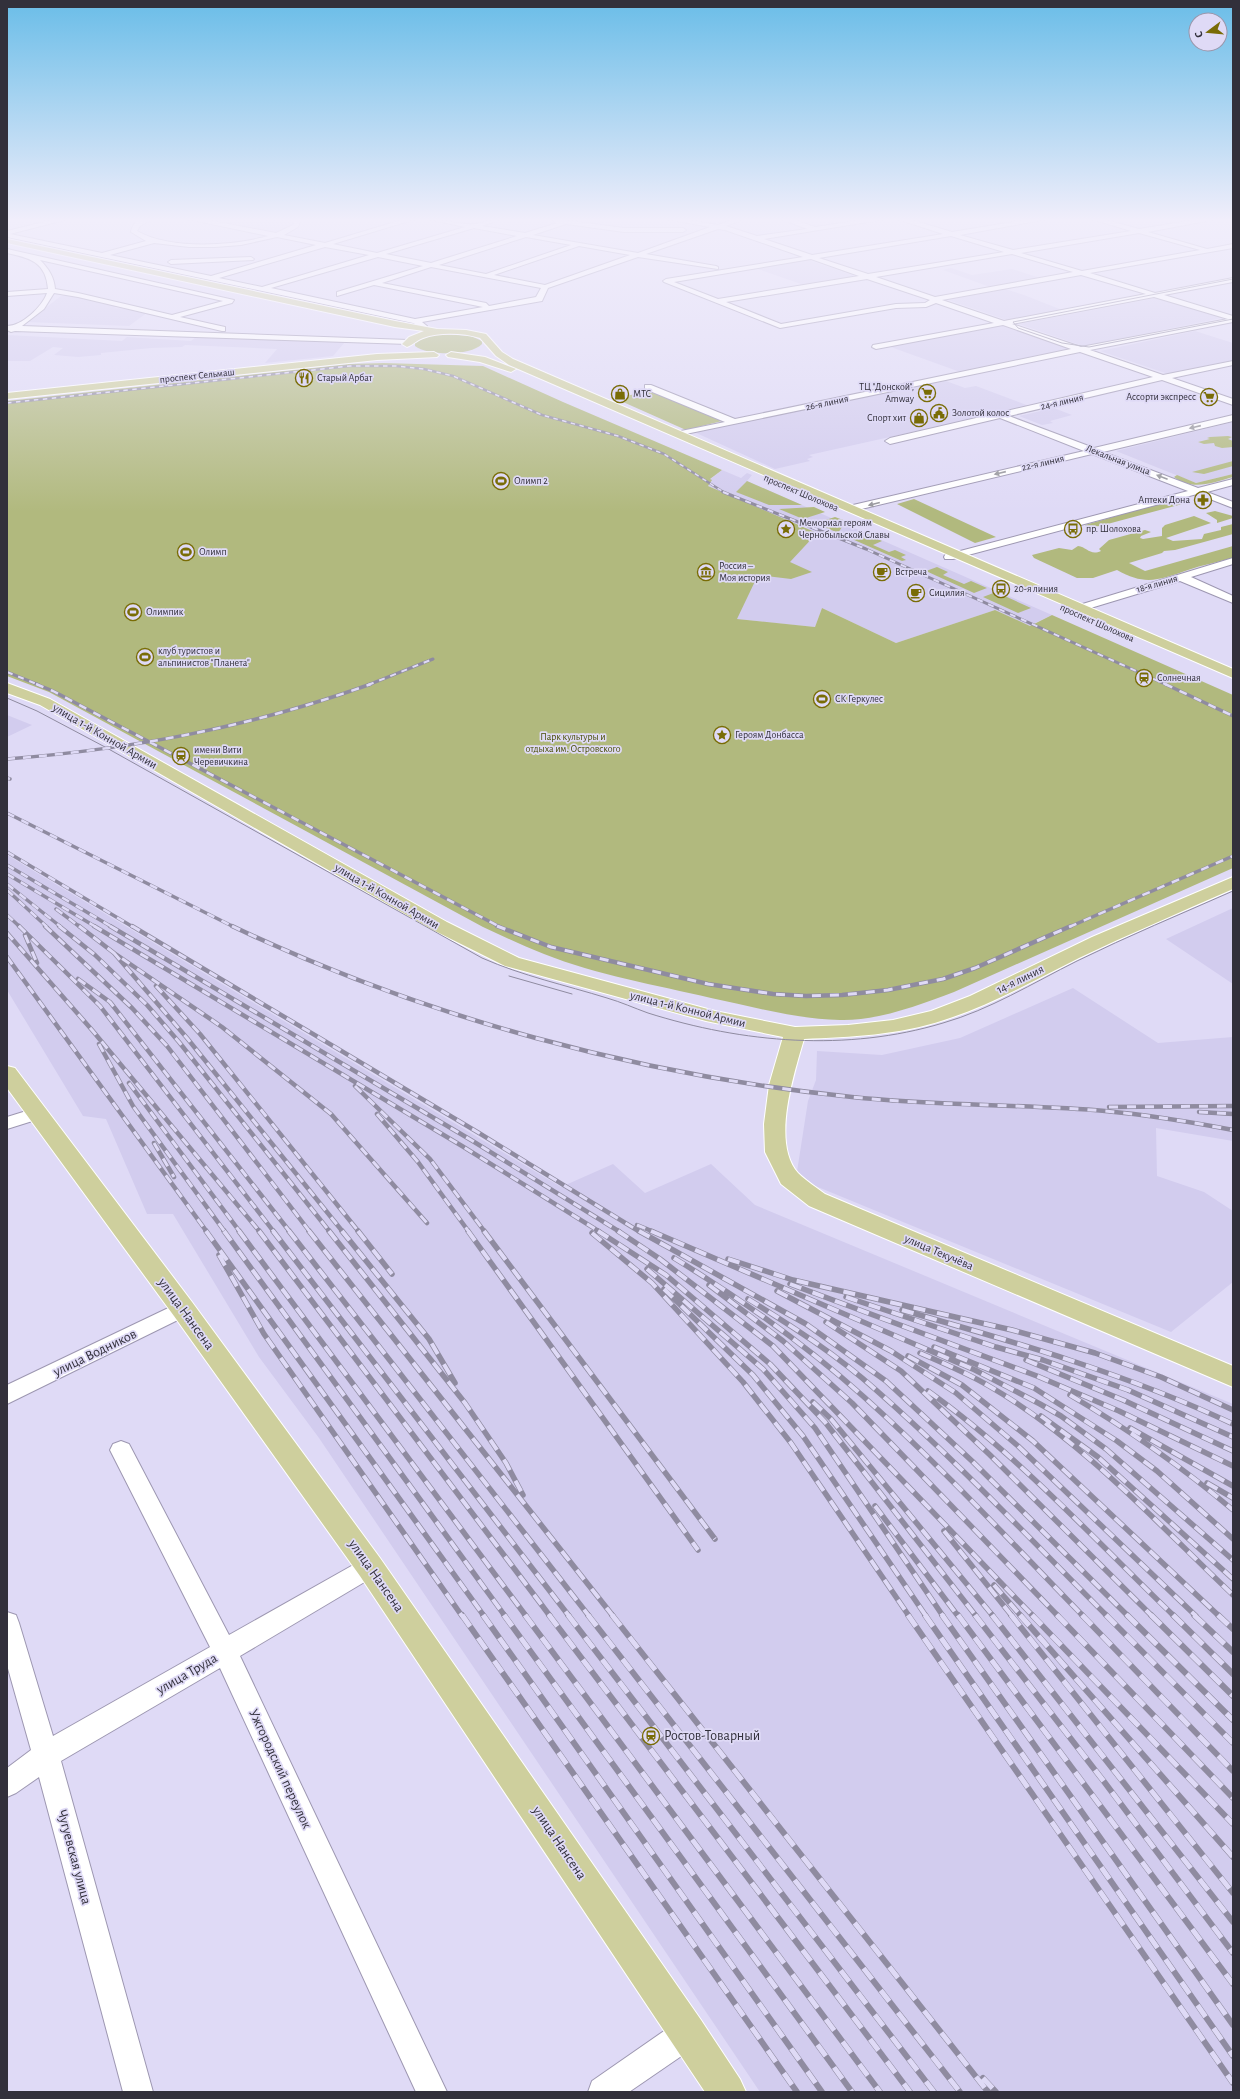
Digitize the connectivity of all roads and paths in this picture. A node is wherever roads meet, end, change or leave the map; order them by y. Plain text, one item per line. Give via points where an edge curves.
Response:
1 (29, 316) edge
2 (173, 316) edge
3 (340, 316) edge
4 (358, 316) edge
5 (389, 316) edge
6 (442, 316) edge
7 (754, 316) edge
8 (838, 316) edge
9 (986, 316) edge
10 (1045, 316) edge
11 (1223, 316) edge
12 (1233, 319) edge
13 (412, 321) junction
14 (1006, 323) junction
15 (396, 324) junction
16 (11, 328) edge
17 (441, 331) junction
18 (7, 332) edge
19 (220, 336) junction
20 (407, 341) junction
21 (490, 342) junction
22 (876, 346) dead end
23 (1084, 350) junction
24 (434, 355) junction
25 (451, 355) junction
26 (1233, 363) edge
27 (1162, 377) junction
28 (648, 387) dead end
29 (7, 395) edge
30 (1233, 402) edge
31 (1002, 416) junction
32 (1233, 418) edge
33 (734, 422) junction
34 (679, 434) junction
35 (890, 441) dead end
36 (1093, 451) junction
37 (1233, 482) edge
38 (1199, 491) junction
39 (1233, 505) edge
40 (853, 508) junction
41 (954, 556) junction
42 (1233, 561) edge
43 (1181, 577) junction
44 (1233, 600) edge
45 (1080, 608) junction
46 (1233, 674) edge
47 (1233, 683) edge
48 (7, 688) edge
49 (1233, 882) edge
50 (795, 1033) junction
51 (7, 1074) edge
52 (36, 1114) junction
53 (7, 1123) edge
54 (183, 1309) junction
55 (1233, 1376) edge
56 (7, 1395) edge
57 (121, 1450) dead end
58 (370, 1567) junction
59 (7, 1623) edge
60 (225, 1652) junction
61 (46, 1755) junction
62 (7, 1784) edge
63 (688, 2032) junction
64 (138, 2092) edge
65 (432, 2092) edge
66 (603, 2092) edge
67 (727, 2092) edge

1 - 16 street
2 - 19 street via 217,327 224,332
3 - 20 main road via 387,326
4 - 15 main road
5 - 13 street
6 - 13 street
7 - 8 street via 780,326
9 - 14 street
10 - 14 street
11 - 12 street
12 - 23 street, 26-я линия
13 - 15 street
13 - 17 street
14 - 22 street
14 - 23 street
15 - 17 main road
16 - 18 street
16 - 19 street
17 - 20 main road, проспект Сельмаш
17 - 21 main road via 478,335
19 - 20 street
20 - 24 main road via 413,351
20 - 29 main road, проспект Сельмаш via 361,356
21 - 25 main road via 486,348 478,351
21 - 34 main road, проспект Шолохова via 500,356 510,361
23 - 27 street
23 - 33 street, 26-я линия
24 - 25 main road
24 - 29 main road, проспект Сельмаш via 376,357
25 - 41 main road, проспект Шолохова via 482,359 510,368
26 - 27 street, 24-я линия
27 - 30 street
27 - 31 street, 24-я линия
28 - 33 street
31 - 35 street, 24-я линия
31 - 36 street, Лекальная улица
32 -> 36 street, 22-я линия
33 - 34 street, 26-я линия
34 - 40 main road, проспект Шолохова
38 -> 36 street, Лекальная улица
36 -> 40 street, 22-я линия
37 - 38 street
38 - 39 street, Лекальная улица
38 - 41 street
40 - 41 main road, проспект Шолохова
41 - 45 main road, проспект Шолохова
41 - 47 main road, проспект Шолохова
42 - 43 street, 18-я линия
43 - 44 street
43 - 45 street, 18-я линия
45 - 46 main road, проспект Шолохова
48 - 50 main road, улица 1-й Конной Армии via 45,702 440,926 494,954 539,971 713,1017
49 - 50 main road, 14-я линия via 937,1016 893,1026
50 - 55 main road, улица Текучёва via 780,1085 775,1124 776,1152 789,1178 817,1200
51 - 52 main road, улица Нансена
52 - 53 street
52 - 54 main road, улица Нансена
54 - 56 street, улица Водников
54 - 58 main road, улица Нансена
57 - 60 street, Ужгородский переулок
58 - 60 street, улица Труда
58 - 63 main road, улица Нансена
59 - 61 street, Чугуевская улица
60 - 61 street, улица Труда
60 - 65 street, Ужгородский переулок
61 - 62 street, улица Труда
61 - 64 street, Чугуевская улица
63 - 66 street
63 - 67 main road, улица Нансена

